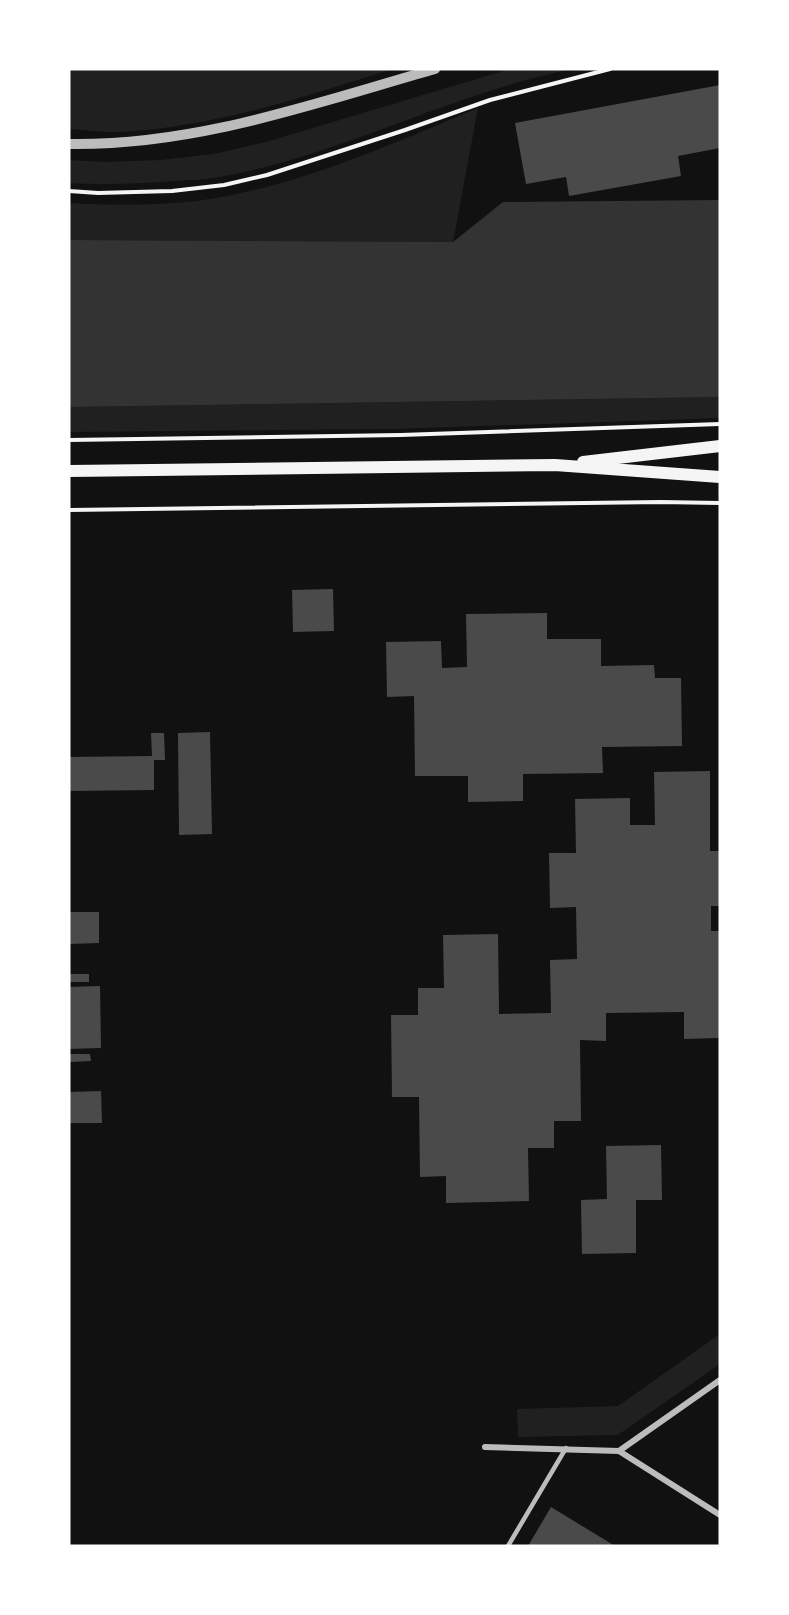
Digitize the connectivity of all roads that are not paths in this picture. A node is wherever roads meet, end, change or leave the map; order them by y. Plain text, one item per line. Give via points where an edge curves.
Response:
1 (435, 69) edge
2 (69, 144) edge
3 (720, 446) edge
4 (555, 465) junction
5 (69, 471) edge
6 (720, 477) edge
7 (720, 1380) edge
8 (485, 1447) dead end
9 (566, 1448) junction
10 (618, 1450) junction
11 (720, 1515) edge
12 (508, 1546) edge

1 - 2 street via 216,130 129,143
3 - 4 main road
4 - 5 main road
4 - 6 main road
7 - 10 street
8 - 9 street
9 - 10 street
9 - 12 lane
10 - 11 street

